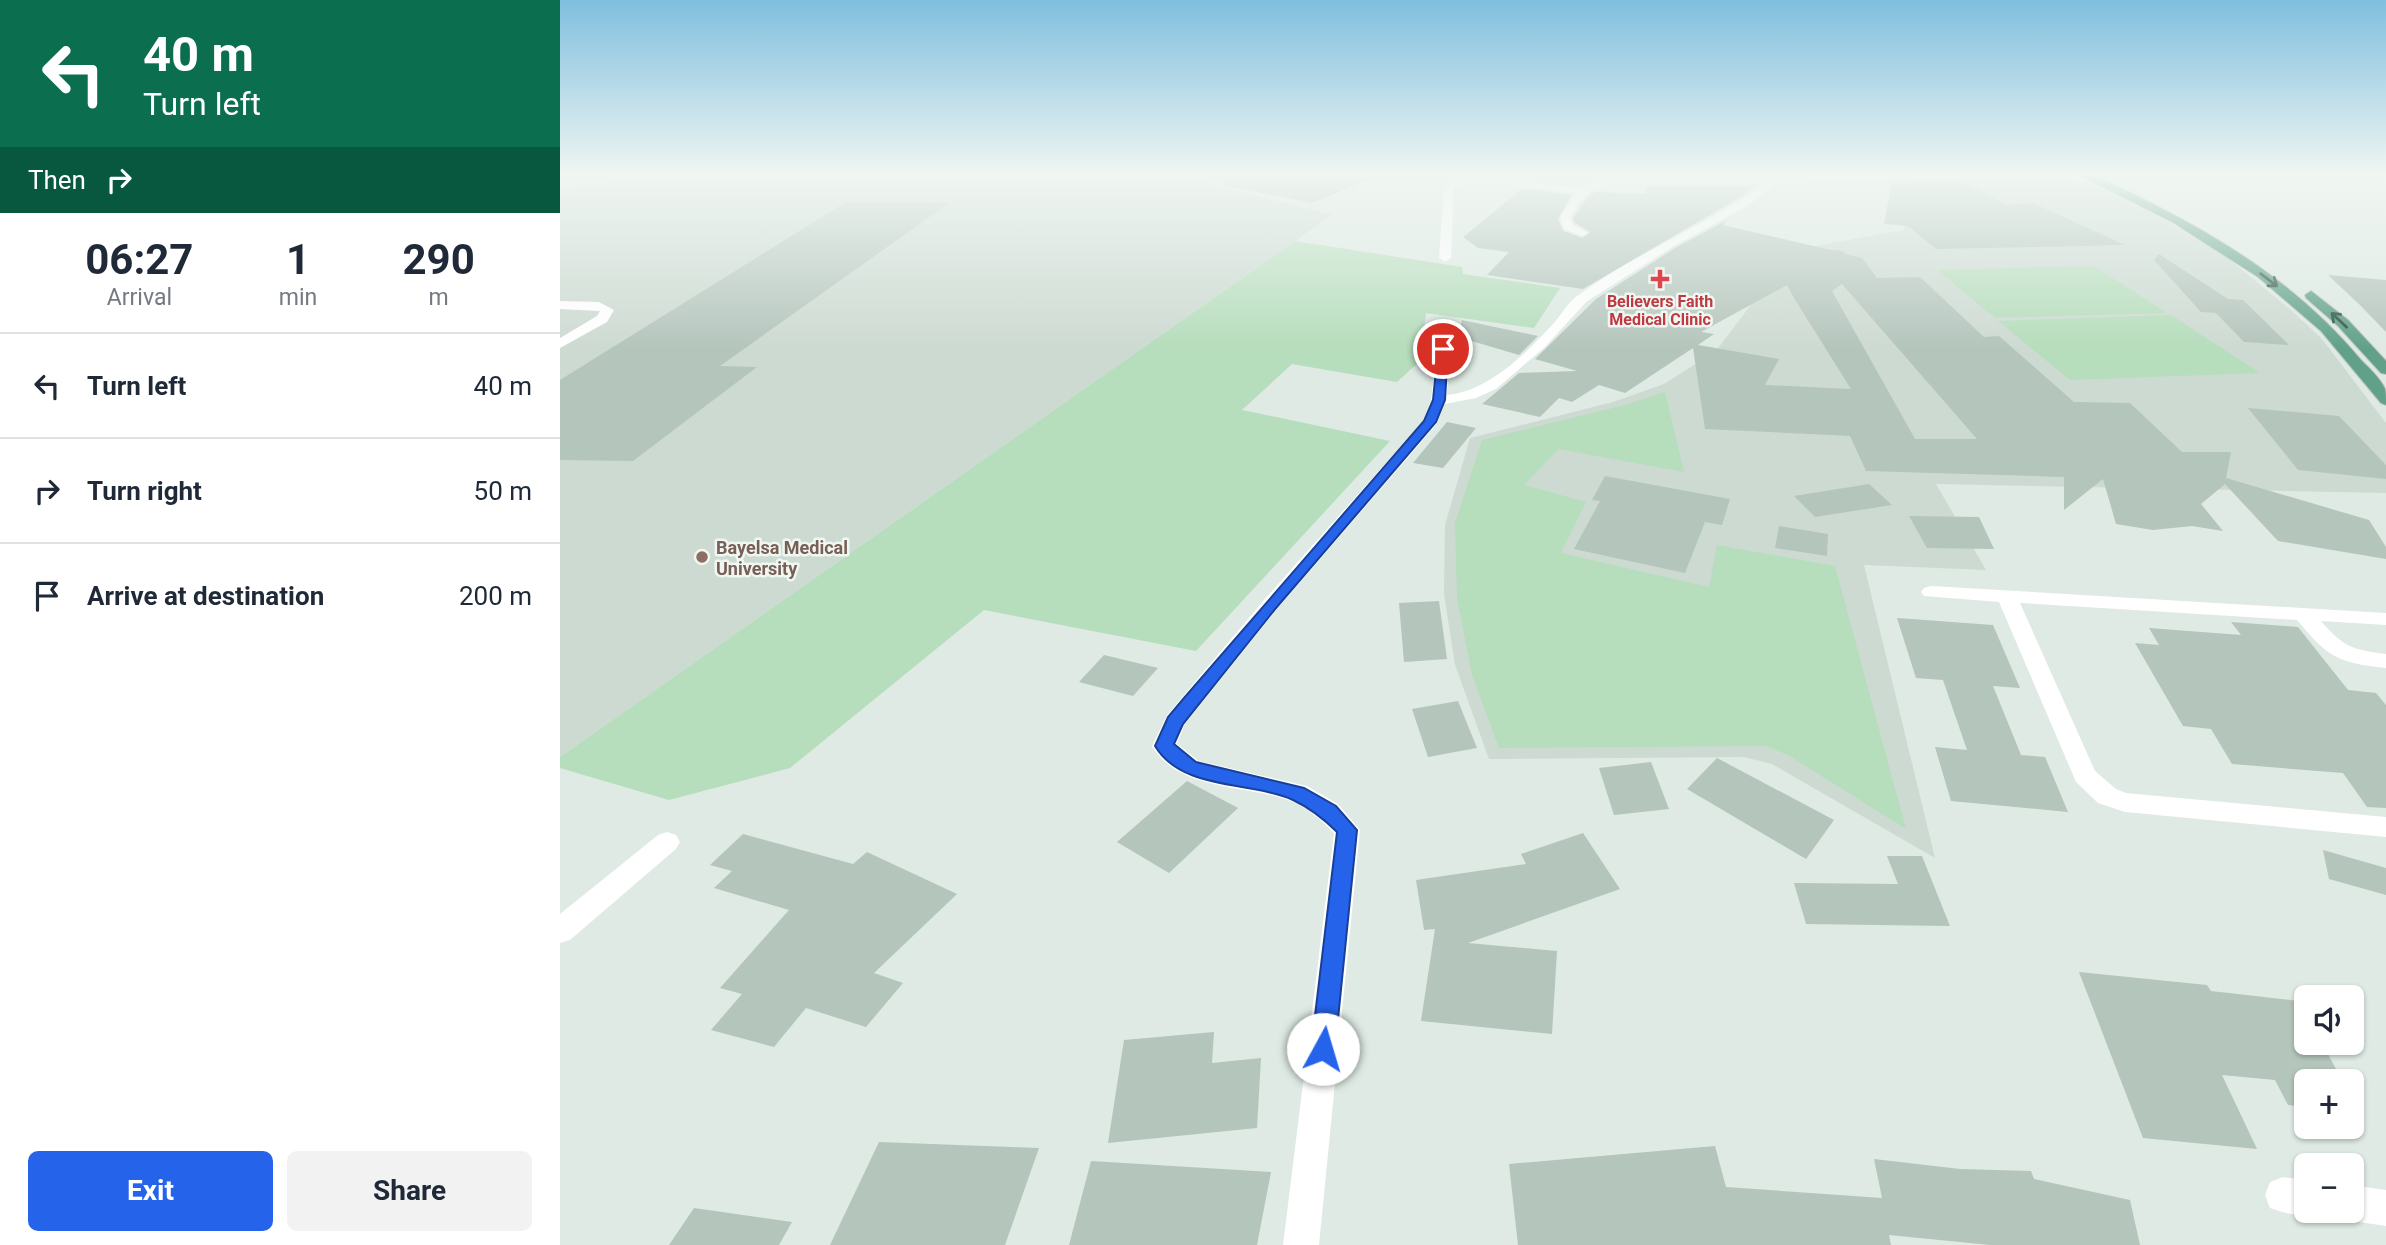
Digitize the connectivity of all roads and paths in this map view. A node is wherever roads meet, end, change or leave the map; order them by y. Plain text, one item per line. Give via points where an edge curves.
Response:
1 (1447, 232) edge
2 (1692, 232) edge
3 (2199, 232) edge
4 (2216, 232) edge
5 (1446, 258) dead end
6 (560, 305) edge
7 (1445, 324) dead end
8 (560, 344) edge
9 (2386, 370) edge
10 (1439, 400) junction
11 (2386, 400) edge
12 (1931, 592) dead end
13 (2007, 596) junction
14 (2303, 614) junction
15 (2386, 619) edge
16 (2386, 661) edge
17 (2386, 827) edge
18 (667, 842) dead end
19 (560, 930) edge
20 (2364, 1205) edge
21 (2386, 1208) edge
22 (1301, 1245) edge

1 - 5 street
2 - 10 street via 1581,299 1558,327 1490,386 1466,397
3 -> 11 main road via 2319,321
9 -> 4 main road via 2311,295
6 - 8 street via 607,310 602,319
7 - 10 street
10 - 22 street via 1430,422 1175,721 1164,746 1191,768 1297,793 1329,811 1347,830
12 - 13 street
13 - 14 street
13 - 17 street via 2085,776 2107,796 2125,802
14 - 15 street
14 - 16 street via 2338,653
18 - 19 street
20 - 21 street

